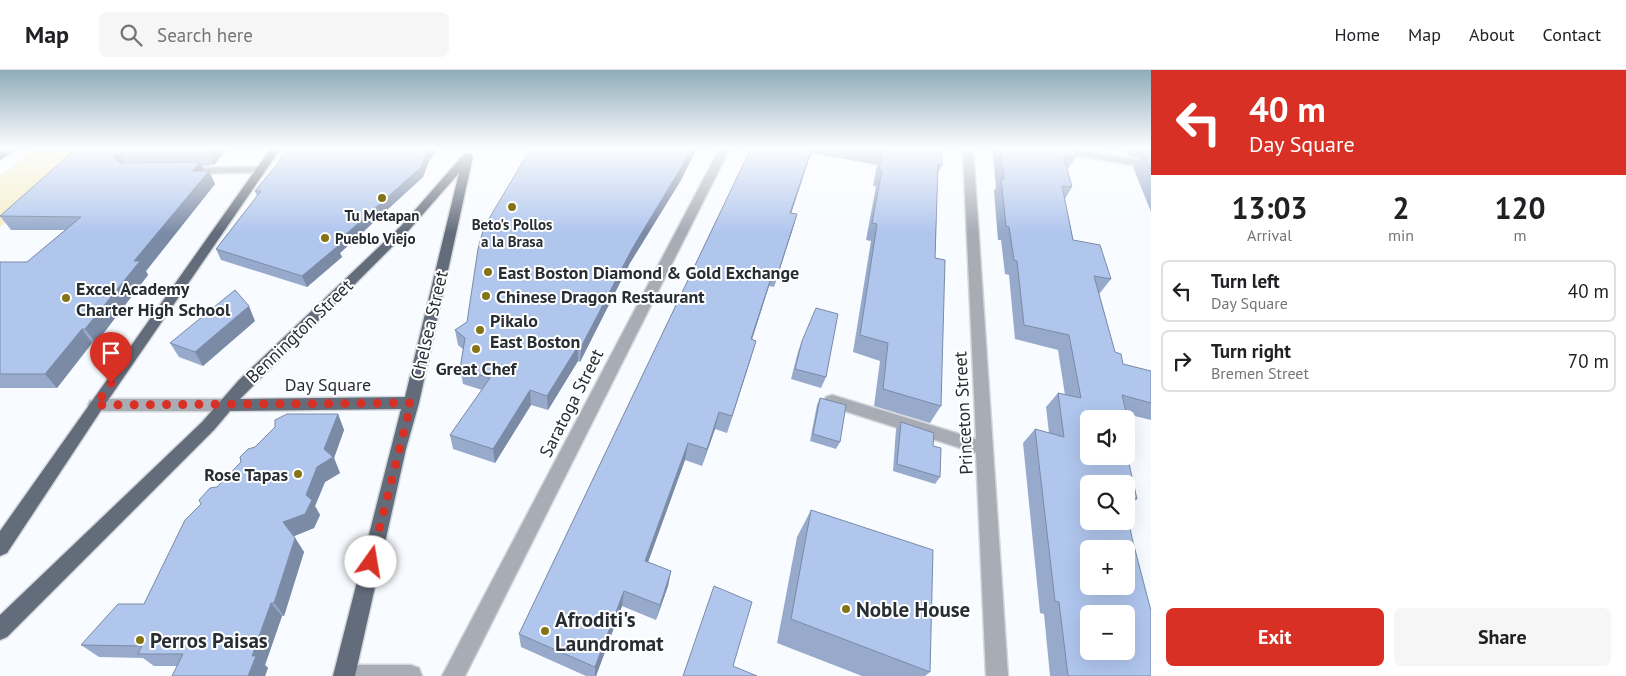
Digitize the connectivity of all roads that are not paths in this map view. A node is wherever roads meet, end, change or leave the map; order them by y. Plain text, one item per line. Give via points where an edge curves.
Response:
1 (256, 176) edge
2 (449, 176) edge
3 (463, 176) edge
4 (710, 176) edge
5 (970, 176) edge
6 (832, 400) edge
7 (411, 403) junction
8 (96, 405) junction
9 (227, 405) junction
10 (985, 449) junction
11 (0, 547) edge
12 (0, 630) edge
13 (344, 676) edge
14 (411, 676) edge
15 (453, 676) edge
16 (997, 676) edge

1 - 8 main road
2 - 9 main road, Bennington Street via 405,228 249,379
3 - 7 main road, Chelsea Street
4 - 15 street, Saratoga Street
5 - 10 street, Princeton Street
6 - 10 street
7 - 9 main road, Day Square
7 - 13 main road, Chelsea Street
8 - 9 street, Day Square
8 - 11 main road
9 - 12 main road, Bennington Street
10 - 16 street, Princeton Street
13 - 14 street

